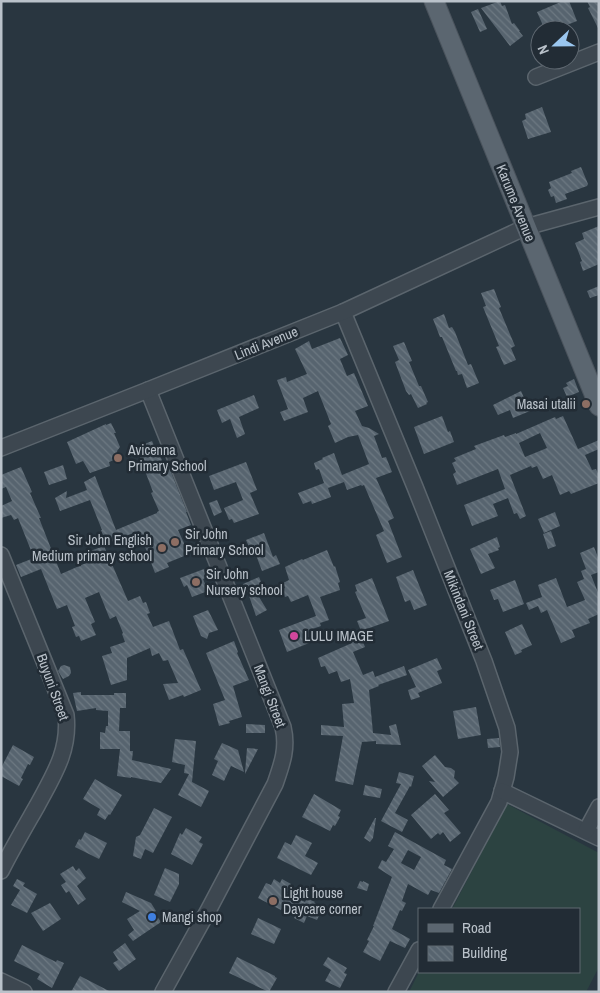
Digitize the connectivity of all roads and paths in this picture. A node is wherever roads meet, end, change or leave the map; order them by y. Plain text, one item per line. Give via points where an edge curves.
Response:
1 (434, 1) edge
2 (599, 52) edge
3 (536, 77) dead end
4 (599, 207) edge
5 (526, 227) junction
6 (343, 312) junction
7 (148, 390) junction
8 (599, 406) edge
9 (1, 448) edge
10 (1, 555) edge
11 (502, 791) junction
12 (599, 807) edge
13 (592, 834) edge
14 (1, 871) edge
15 (442, 908) edge
16 (418, 952) edge
17 (1, 981) edge
18 (24, 992) edge
19 (163, 992) edge
20 (396, 992) edge

1 - 5 main road, Karume Avenue
2 - 3 street
4 - 5 street, Lindi Avenue
5 - 6 street, Lindi Avenue
5 - 8 main road, Karume Avenue
6 - 7 street, Lindi Avenue
6 - 11 street, Mikindani Street via 500,706 510,752
7 - 9 street, Lindi Avenue
7 - 19 street, Mangi Street via 284,727 286,745 275,784
10 - 14 street, Buyuni Street via 68,726 58,766
11 - 13 street
11 - 15 street, Mikindani Street
12 - 13 street
16 - 20 street
17 - 18 street

